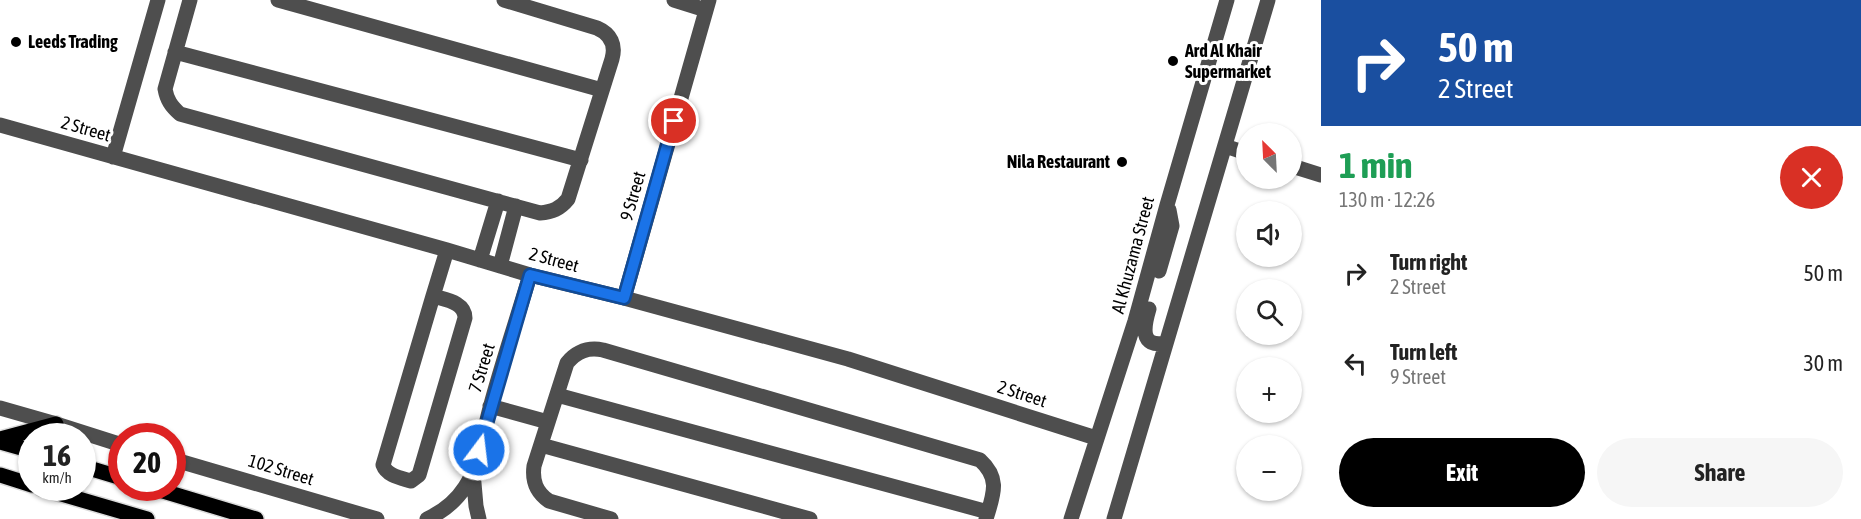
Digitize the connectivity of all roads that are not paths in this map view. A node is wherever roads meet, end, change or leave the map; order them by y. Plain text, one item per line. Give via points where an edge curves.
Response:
1 (158, 0) edge
2 (190, 0) edge
3 (278, 0) edge
4 (504, 0) edge
5 (674, 0) edge
6 (1227, 0) edge
7 (1268, 0) edge
8 (707, 5) edge
9 (175, 52) junction
10 (602, 90) junction
11 (0, 125) edge
12 (1225, 146) junction
13 (1236, 150) edge
14 (113, 157) junction
15 (580, 160) junction
16 (1302, 169) edge
17 (1321, 175) edge
18 (498, 201) junction
19 (1167, 205) junction
20 (516, 206) junction
21 (447, 250) junction
22 (480, 260) junction
23 (500, 266) junction
24 (530, 275) junction
25 (433, 296) junction
26 (624, 298) junction
27 (1166, 343) junction
28 (557, 395) junction
29 (490, 406) junction
30 (0, 408) edge
31 (548, 422) junction
32 (52, 423) edge
33 (18, 435) edge
34 (1096, 438) junction
35 (0, 440) edge
36 (541, 445) junction
37 (18, 446) edge
38 (186, 463) edge
39 (473, 472) junction
40 (0, 475) edge
41 (18, 481) edge
42 (186, 498) edge
43 (85, 501) edge
44 (987, 516) edge
45 (147, 519) edge
46 (256, 519) edge
47 (377, 519) edge
48 (427, 519) edge
49 (479, 519) edge
50 (611, 519) edge
51 (810, 519) edge
52 (1071, 519) edge
53 (1114, 519) edge

1 - 14 street
2 - 9 street
3 - 10 street
4 - 10 street via 597,28 608,35 613,53
5 - 8 street
6 - 19 street, Al Khuzama Street
7 - 12 street
8 - 26 street, 9 Street
9 - 15 street
9 - 18 street via 165,89 167,99 180,114
10 - 15 street
11 - 14 street, 2 Street
12 - 13 street
12 - 27 street
14 - 21 street, 2 Street
15 - 20 street via 563,206 540,213
16 - 17 street
18 - 20 street
18 - 22 street
19 - 27 street via 1172,226 1144,329 1151,342
19 - 34 street, Al Khuzama Street via 1135,321
20 - 23 street
21 - 22 street, 2 Street
21 - 25 street
22 - 23 street, 2 Street
23 - 24 street, 2 Street
24 - 26 street, 2 Street
24 - 29 street, 7 Street
25 - 25 street via 383,465 390,474 411,481 419,475 465,318 461,306
26 - 34 street, 2 Street via 848,359
27 - 53 street
28 - 31 street
28 - 44 street
28 - 44 street via 567,363 573,357 587,349 603,350 980,460 994,486
29 - 31 street
29 - 39 street, 7 Street
30 - 32 street
31 - 36 street
33 - 35 main road
34 - 52 street, Al Khuzama Street
35 - 37 main road
36 - 50 street via 533,474 542,496
36 - 51 street
38 - 47 street, 102 Street
39 - 48 street, 7 Street via 452,502
39 - 49 street, 7 Street
40 - 41 main road
42 - 46 main road
43 - 45 main road

